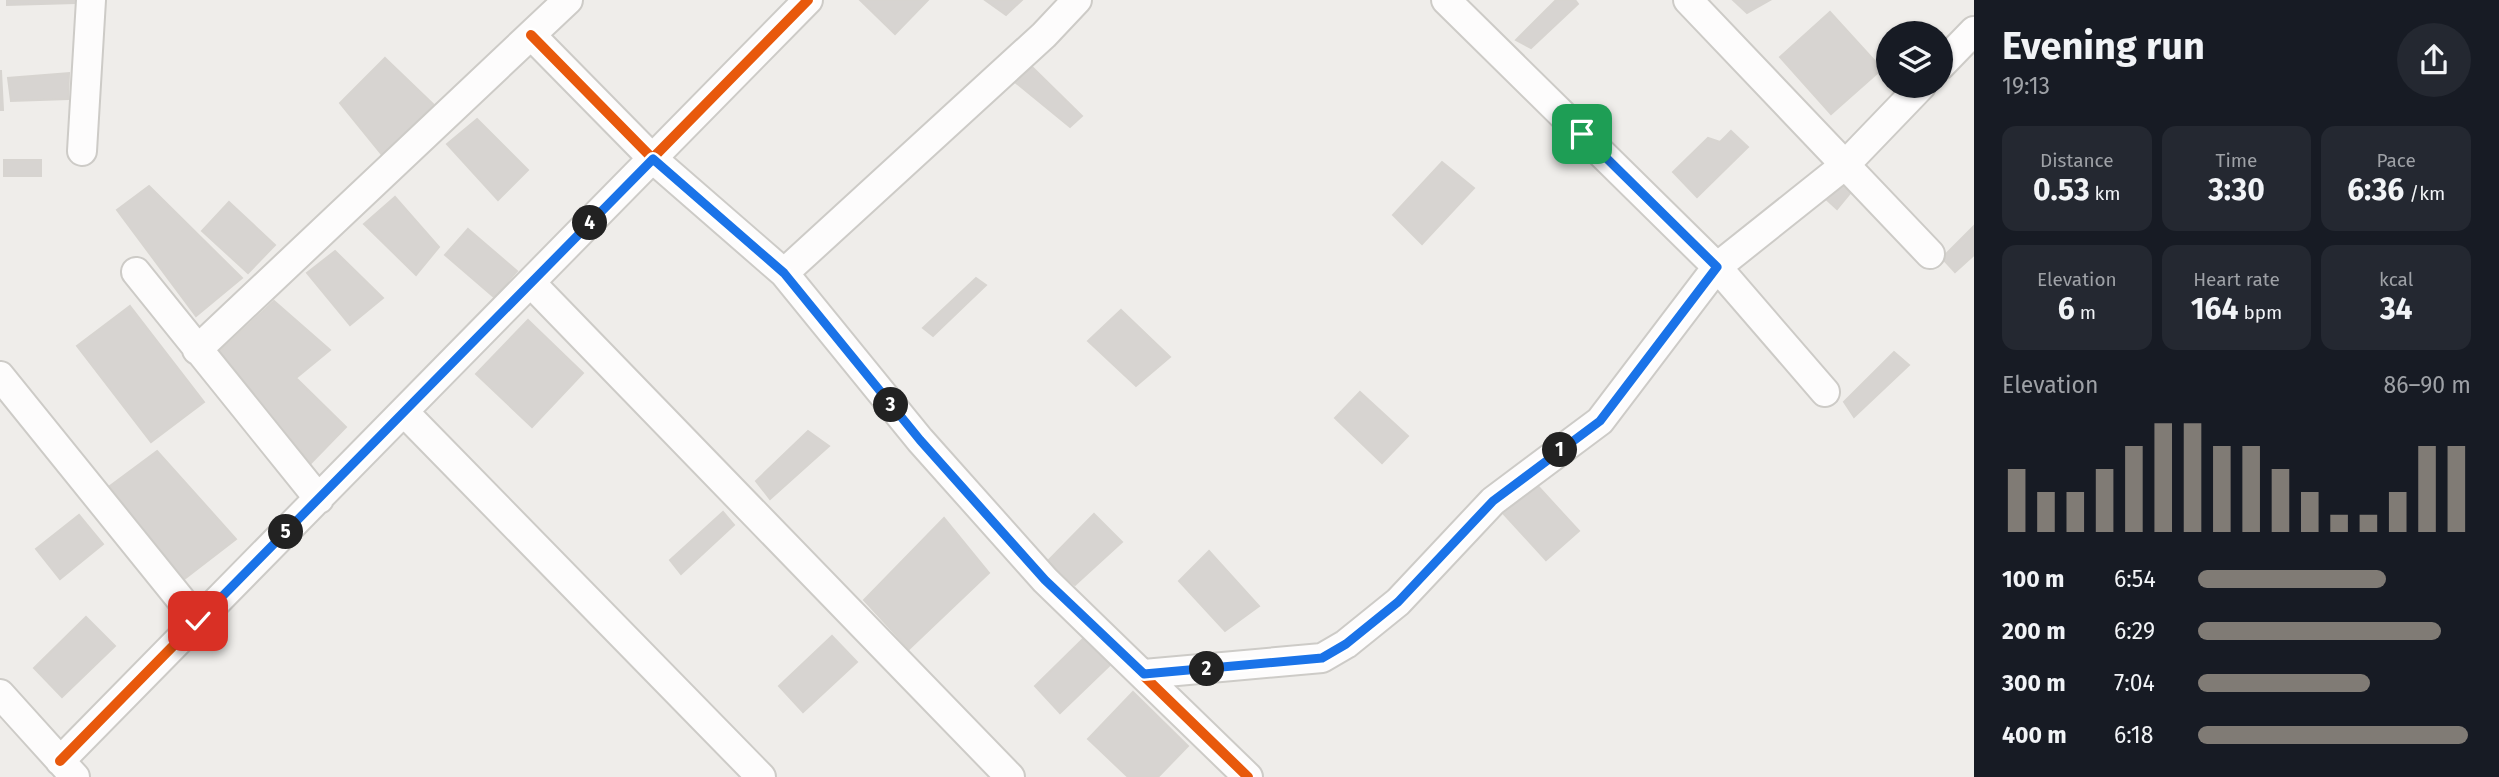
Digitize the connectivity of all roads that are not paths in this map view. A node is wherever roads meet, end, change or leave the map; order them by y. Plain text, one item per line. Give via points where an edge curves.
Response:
1 (91, 0) edge
2 (568, 0) edge
3 (808, 0) edge
4 (1077, 0) edge
5 (1446, 0) edge
6 (1688, 0) edge
7 (1974, 31) edge
8 (531, 35) junction
9 (1953, 53) edge
10 (1909, 98) edge
11 (82, 151) dead end
12 (653, 159) junction
13 (1845, 165) junction
14 (1930, 254) dead end
15 (1717, 267) junction
16 (136, 272) dead end
17 (784, 273) junction
18 (531, 283) junction
19 (197, 350) junction
20 (0, 376) edge
21 (1825, 391) dead end
22 (404, 412) junction
23 (319, 499) junction
24 (198, 621) junction
25 (1144, 674) junction
26 (0, 694) edge
27 (67, 769) edge
28 (1232, 771) edge
29 (761, 777) edge
30 (1010, 777) edge

1 - 11 street
2 - 8 street
3 - 12 street
4 - 17 street
5 - 15 street
6 - 13 street
7 - 9 street
8 - 12 street
8 - 19 street
10 - 13 street
12 - 17 street
12 - 18 street
13 - 14 street
13 - 15 street
15 - 21 street
15 - 25 street via 1600,421 1493,501 1398,602 1346,644 1322,658
16 - 19 street
17 - 25 street via 920,440 1027,560
18 - 22 street
18 - 30 street
19 - 23 street
20 - 24 street
22 - 23 street
22 - 29 street
23 - 24 street
24 - 27 street
25 - 28 street
26 - 27 street

